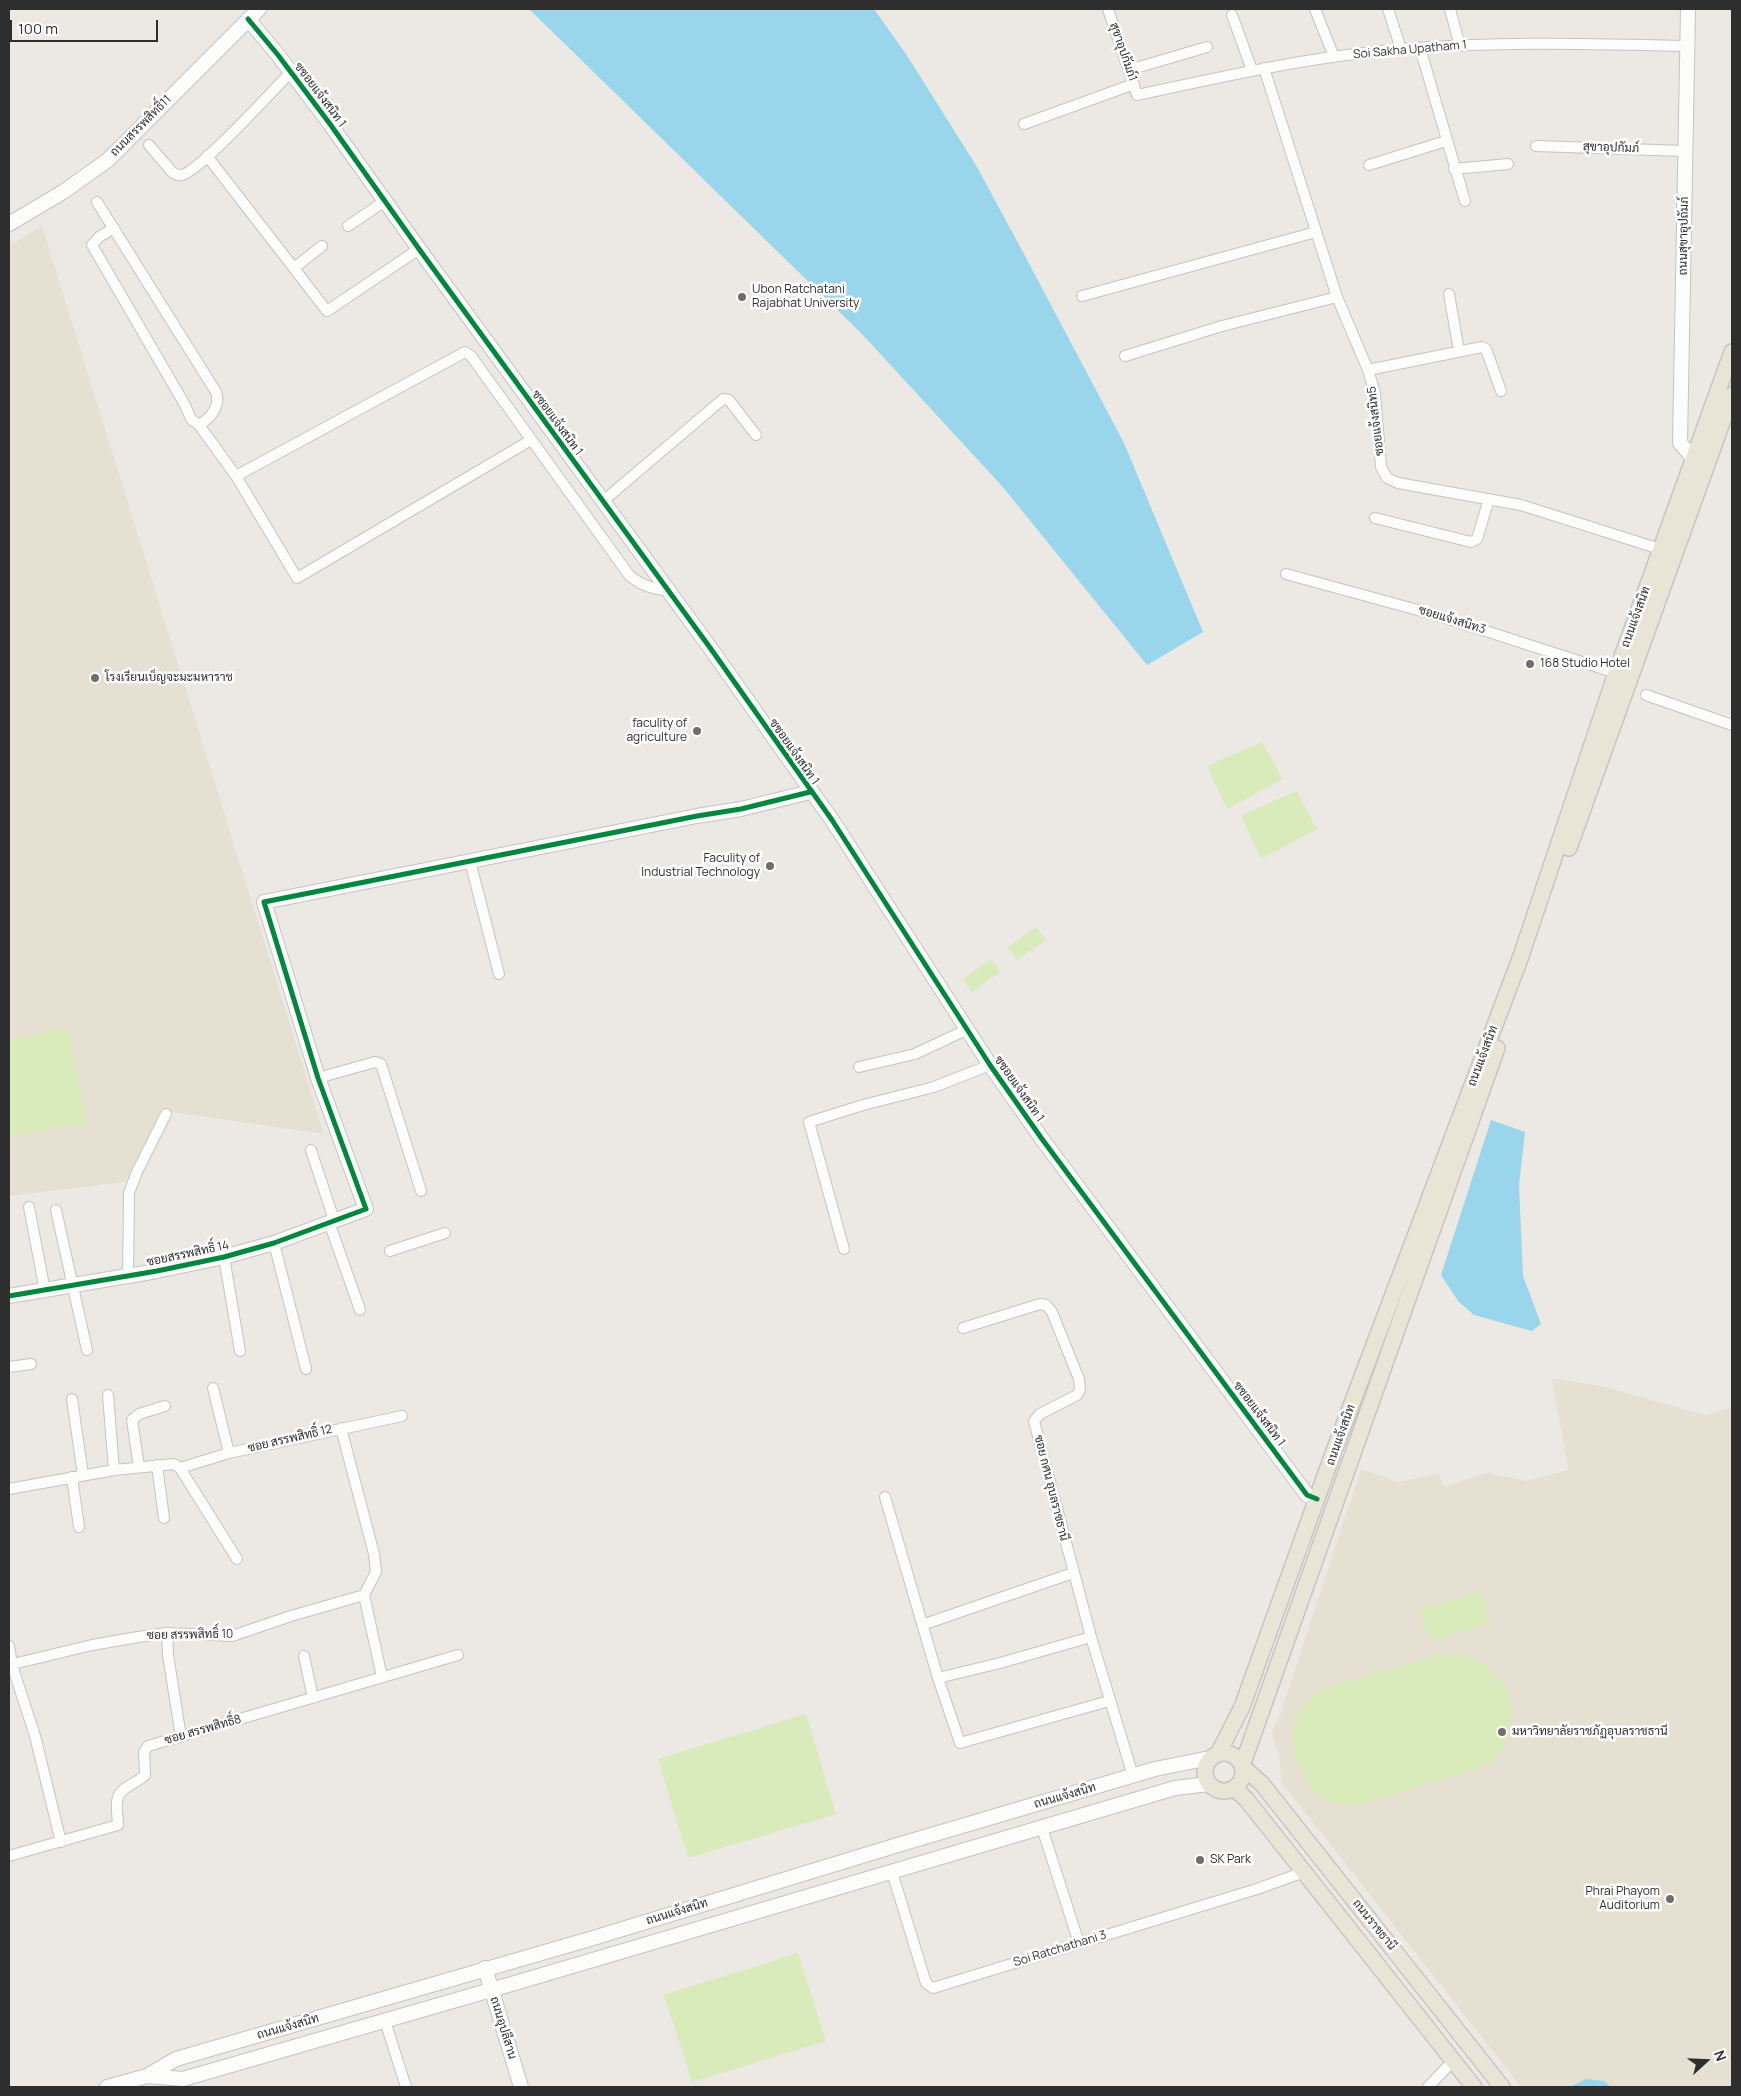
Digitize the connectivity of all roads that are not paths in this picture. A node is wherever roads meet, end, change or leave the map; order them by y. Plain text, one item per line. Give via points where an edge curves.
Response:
1 (258, 9) edge
2 (1108, 9) edge
3 (1315, 9) edge
4 (1388, 9) edge
5 (1450, 9) edge
6 (1688, 9) edge
7 (1232, 15) dead end
8 (248, 19) junction
9 (1460, 46) junction
10 (1688, 46) junction
11 (1207, 47) dead end
12 (1420, 48) junction
13 (1401, 49) junction
14 (1334, 57) junction
15 (1264, 68) junction
16 (1129, 70) junction
17 (1252, 70) junction
18 (291, 72) junction
19 (1134, 84) junction
20 (1137, 95) joint
21 (1024, 124) dead end
22 (1446, 141) junction
23 (149, 145) dead end
24 (1536, 146) dead end
25 (1686, 151) junction
26 (207, 156) junction
27 (1508, 164) dead end
28 (1369, 165) dead end
29 (1454, 169) junction
30 (1465, 201) dead end
31 (96, 202) dead end
32 (385, 202) junction
33 (9, 224) edge
34 (348, 226) dead end
35 (114, 228) junction
36 (1316, 232) junction
37 (322, 246) dead end
38 (419, 250) junction
39 (294, 268) junction
40 (1449, 294) dead end
41 (1082, 296) dead end
42 (1337, 297) junction
43 (1459, 351) junction
44 (1732, 352) edge
45 (1124, 356) dead end
46 (1368, 370) junction
47 (1501, 391) dead end
48 (1732, 395) edge
49 (199, 425) junction
50 (756, 435) dead end
51 (531, 440) junction
52 (1693, 458) junction
53 (236, 476) junction
54 (1489, 499) junction
55 (602, 502) junction
56 (1375, 518) dead end
57 (1660, 550) junction
58 (1286, 574) dead end
59 (666, 590) junction
60 (1616, 673) junction
61 (1646, 695) dead end
62 (1732, 725) edge
63 (810, 792) junction
64 (470, 861) junction
65 (499, 974) dead end
66 (968, 1029) junction
67 (990, 1065) junction
68 (859, 1067) dead end
69 (318, 1078) junction
70 (166, 1114) dead end
71 (310, 1150) dead end
72 (421, 1191) dead end
73 (29, 1207) dead end
74 (56, 1210) dead end
75 (331, 1221) junction
76 (445, 1233) dead end
77 (274, 1243) junction
78 (844, 1248) dead end
79 (390, 1251) dead end
80 (224, 1257) junction
81 (128, 1276) junction
82 (71, 1286) junction
83 (45, 1291) junction
84 (9, 1296) edge
85 (360, 1310) dead end
86 (962, 1328) dead end
87 (87, 1350) dead end
88 (240, 1351) dead end
89 (31, 1364) dead end
90 (9, 1367) edge
91 (306, 1369) dead end
92 (212, 1388) dead end
93 (108, 1395) dead end
94 (72, 1399) dead end
95 (164, 1406) dead end
96 (402, 1416) dead end
97 (341, 1428) junction
98 (229, 1453) junction
99 (157, 1465) junction
100 (139, 1467) junction
101 (180, 1468) junction
102 (114, 1470) junction
103 (78, 1476) junction
104 (9, 1488) edge
105 (885, 1497) dead end
106 (1317, 1499) junction
107 (164, 1518) dead end
108 (79, 1527) dead end
109 (237, 1559) dead end
110 (1073, 1573) junction
111 (364, 1595) junction
112 (922, 1624) junction
113 (167, 1633) junction
114 (1091, 1637) junction
115 (9, 1646) edge
116 (458, 1655) dead end
117 (304, 1656) dead end
118 (10, 1665) edge
119 (382, 1677) junction
120 (938, 1678) junction
121 (313, 1698) junction
122 (1110, 1701) junction
123 (181, 1737) junction
124 (1214, 1756) junction
125 (1242, 1766) junction
126 (1133, 1776) junction
127 (1209, 1784) junction
128 (1234, 1788) junction
129 (1042, 1828) junction
130 (928, 1836) junction
131 (61, 1842) junction
132 (9, 1856) edge
133 (936, 1859) junction
134 (1323, 1861) junction
135 (892, 1872) junction
136 (1304, 1872) junction
137 (1079, 1943) junction
138 (485, 1968) junction
139 (492, 1990) junction
140 (385, 2021) junction
141 (1453, 2061) junction
142 (149, 2082) edge
143 (107, 2087) edge
144 (406, 2087) edge
145 (521, 2087) edge
146 (1428, 2087) edge
147 (1474, 2087) edge
148 (1502, 2087) edge

1 - 8 street, ถนนสรรพสิทธิ์11
2 - 16 street, สุขาอุปกัมภ์1
3 - 14 street
4 - 13 street
5 - 9 street
6 - 10 street, ถนนสุขาอุปถัมภ์
7 - 17 street
8 - 18 street, ซซอยแจ้งสนิท 1
8 - 33 street, ถนนสรรพสิทธิ์11 via 108,160
9 - 10 street, Soi Sakha Upatham 1 via 1537,42
9 - 12 street, Soi Sakha Upatham 1
10 - 25 street, ถนนสุขาอุปถัมภ์
11 - 16 street
12 - 13 street, Soi Sakha Upatham 1
12 - 22 street
13 - 14 street, Soi Sakha Upatham 1
14 - 15 street, Soi Sakha Upatham 1
15 - 17 street, Soi Sakha Upatham 1
15 - 36 street, ซอยแจ้งสนิท5
16 - 19 street, สุขาอุปกัมภ์1
17 - 20 street, Soi Sakha Upatham 1
18 - 26 street
18 - 32 street, ซซอยแจ้งสนิท 1
19 - 20 street, สุขาอุปกัมภ์1
19 - 21 street
22 - 28 street
22 - 29 street
23 - 26 street via 177,175 188,172
24 - 25 street, สุขาอุปกัมภ์
25 - 52 street, ถนนสุขาอุปถัมภ์ via 1680,443
26 - 39 street
27 - 29 street
29 - 30 street
31 - 35 street
32 - 34 street
32 - 38 street, ซซอยแจ้งสนิท 1
35 - 49 street via 216,392 216,406 207,420
35 - 49 street via 94,242 93,248 191,419
36 - 41 street
36 - 42 street, ซอยแจ้งสนิท5
37 - 39 street
38 - 39 street via 328,311
38 - 55 street, ซซอยแจ้งสนิท 1
40 - 43 street
42 - 45 street via 1222,326
42 - 46 street, ซอยแจ้งสนิท5
43 - 46 street
43 - 47 street via 1486,349
44 - 52 main road, ถนนแจ้งสนิท
46 - 54 street, ซอยแจ้งสนิท5 via 1375,393 1381,467 1387,478 1398,483
48 - 125 main road, ถนนแจ้งสนิท
49 - 53 street
50 - 55 street via 729,400 723,398
51 - 53 street via 465,352
51 - 53 street via 297,578
51 - 59 street via 629,575 637,583
52 - 57 main road, ถนนแจ้งสนิท
54 - 56 street via 1477,539 1471,542
54 - 57 street, ซอยแจ้งสนิท5 via 1522,505
55 - 59 street, ซซอยแจ้งสนิท 1
57 - 60 main road, ถนนแจ้งสนิท
58 - 60 street, ซอยแจ้งสนิท3 via 1436,615
59 - 63 street, ซซอยแจ้งสนิท 1
60 - 106 main road, ถนนแจ้งสนิท via 1521,956
61 - 62 street
63 - 64 street
63 - 66 street, ซซอยแจ้งสนิท 1 via 832,820
64 - 65 street
64 - 69 street via 264,902
66 - 67 street, ซซอยแจ้งสนิท 1
66 - 68 street via 914,1054
67 - 78 street via 934,1087 809,1122
67 - 106 street, ซซอยแจ้งสนิท 1 via 1307,1494
69 - 72 street via 375,1062 382,1064
69 - 75 street, ซอยสรรพสิทธิ์ 14 via 366,1209
70 - 81 street via 129,1193
71 - 75 street
73 - 83 street
74 - 82 street
75 - 77 street, ซอยสรรพสิทธิ์ 14
75 - 85 street
76 - 79 street
77 - 80 street, ซอยสรรพสิทธิ์ 14
77 - 91 street
80 - 81 street, ซอยสรรพสิทธิ์ 14
80 - 88 street
81 - 82 street, ซอยสรรพสิทธิ์ 14
82 - 83 street, ซอยสรรพสิทธิ์ 14
82 - 87 street
83 - 84 street, ซอยสรรพสิทธิ์ 14
86 - 110 street, ซอย กศน อุบลราชธานี via 1040,1304 1052,1312 1079,1379 1080,1390 1034,1421
89 - 90 street
92 - 98 street
93 - 102 street
94 - 103 street
95 - 100 street via 139,1414 132,1420
96 - 97 street, ซอย สรรพสิทธิ์ 12
97 - 98 street, ซอย สรรพสิทธิ์ 12
97 - 111 street via 374,1554 376,1572
98 - 101 street, ซอย สรรพสิทธิ์ 12
99 - 100 street, ซอย สรรพสิทธิ์ 12
99 - 101 street, ซอย สรรพสิทธิ์ 12 via 174,1464
99 - 107 street
100 - 102 street, ซอย สรรพสิทธิ์ 12
101 - 109 street
102 - 103 street, ซอย สรรพสิทธิ์ 12
103 - 104 street, ซอย สรรพสิทธิ์ 12
103 - 108 street
105 - 112 street
106 - 124 main road, ถนนแจ้งสนิท via 1242,1706
110 - 112 street
110 - 114 street, ซอย กศน อุบลราชธานี
111 - 113 street, ซอย สรรพสิทธิ์ 10 via 232,1636
111 - 119 street
112 - 120 street
113 - 118 street, ซอย สรรพสิทธิ์ 10 via 92,1645
113 - 123 street
114 - 120 street
114 - 122 street, ซอย กศน อุบลราชธานี
115 - 118 street
116 - 119 street, ซอย สรรพสิทธิ์8
117 - 121 street
118 - 131 street via 35,1736
119 - 121 street, ซอย สรรพสิทธิ์8
120 - 122 street via 960,1743
121 - 123 street, ซอย สรรพสิทธิ์8
122 - 126 street, ซอย กศน อุบลราชธานี
123 - 131 street, ซอย สรรพสิทธิ์8 via 148,1746 144,1752 146,1775 117,1797 118,1825
124 - 125 main road via 1227,1753 1235,1756
124 - 126 street, ถนนแจ้งสนิท
124 - 127 main road via 1206,1766
125 - 128 main road via 1243,1775
125 - 134 main road, ถนนราชธานี via 1262,1784
126 - 130 street, ถนนแจ้งสนิท
127 - 128 main road via 1216,1790
127 - 129 street, ถนนแจ้งสนิท via 1175,1788
128 - 136 main road, ถนนราชธานี
129 - 133 street, ถนนแจ้งสนิท
129 - 137 street
130 - 133 street
130 - 138 street, ถนนแจ้งสนิท
131 - 132 street, ซอย สรรพสิทธิ์8
133 - 135 street, ถนนแจ้งสนิท
134 - 136 main road
134 - 148 main road, ถนนราชธานี
135 - 137 street, Soi Ratchathani 3 via 926,1983 933,1988
135 - 139 street, ถนนแจ้งสนิท
136 - 137 street, Soi Ratchathani 3
136 - 141 main road, ถนนราชธานี
138 - 139 street, ถนนอุปลีสาน
138 - 142 street, ถนนแจ้งสนิท via 176,2059
139 - 140 street, ถนนแจ้งสนิท
139 - 145 street, ถนนอุปลีสาน
140 - 142 street, ถนนแจ้งสนิท via 183,2079
140 - 144 street
141 - 146 street
141 - 147 main road, ถนนราชธานี
142 - 143 street, ถนนแจ้งสนิท

